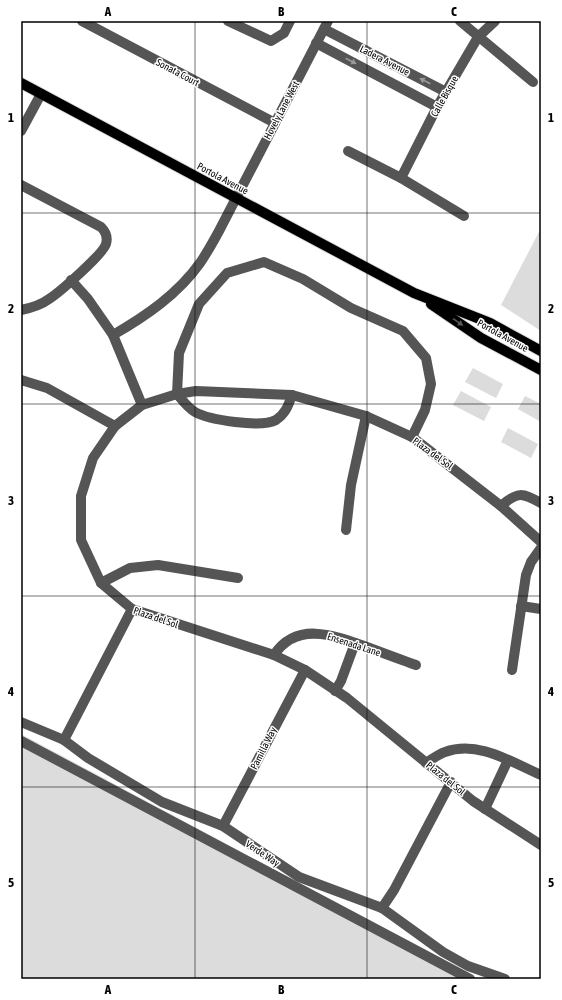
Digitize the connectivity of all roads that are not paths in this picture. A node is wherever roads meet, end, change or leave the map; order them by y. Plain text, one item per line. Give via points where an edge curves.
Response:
1 (82, 21) edge
2 (228, 21) edge
3 (290, 21) edge
4 (460, 21) edge
5 (495, 21) edge
6 (326, 25) edge
7 (478, 37) junction
8 (316, 43) junction
9 (404, 70) junction
10 (533, 82) dead end
11 (21, 83) edge
12 (397, 86) junction
13 (446, 92) junction
14 (41, 94) junction
15 (437, 107) junction
16 (275, 122) junction
17 (21, 131) edge
18 (348, 151) dead end
19 (401, 178) junction
20 (21, 185) edge
21 (235, 198) junction
22 (464, 216) dead end
23 (71, 280) junction
24 (414, 293) junction
25 (21, 310) edge
26 (113, 335) junction
27 (541, 351) edge
28 (541, 370) edge
29 (21, 380) edge
30 (177, 394) junction
31 (292, 395) junction
32 (142, 405) junction
33 (366, 416) junction
34 (115, 426) junction
35 (412, 437) junction
36 (541, 503) edge
37 (501, 506) junction
38 (346, 530) dead end
39 (541, 542) edge
40 (541, 548) edge
41 (238, 578) dead end
42 (101, 583) junction
43 (521, 606) junction
44 (132, 609) junction
45 (541, 609) edge
46 (355, 643) junction
47 (274, 655) junction
48 (416, 665) dead end
49 (304, 670) junction
50 (512, 670) dead end
51 (335, 691) junction
52 (21, 722) edge
53 (64, 740) junction
54 (21, 741) edge
55 (508, 760) junction
56 (426, 762) junction
57 (541, 775) edge
58 (450, 782) junction
59 (485, 809) junction
60 (223, 826) junction
61 (541, 845) edge
62 (382, 908) junction
63 (470, 979) edge
64 (505, 979) edge

1 - 16 street, Sonata Court
2 - 3 street via 270,42 284,33
4 - 7 street
5 - 7 street, Calle Bisque
6 - 8 street, Hovely Lane West
6 - 9 street, Ladera Avenue
7 - 10 street
7 - 13 street, Calle Bisque
8 -> 12 street, Ladera Avenue
8 - 16 street, Hovely Lane West
9 - 12 street
13 -> 9 street, Ladera Avenue
11 - 14 main road, Portola Avenue
12 - 15 street, Ladera Avenue
13 - 15 street, Calle Bisque
14 - 17 street
14 - 21 main road, Portola Avenue
15 - 19 street, Calle Bisque
16 - 21 street, Hovely Lane West
18 - 19 street
19 - 22 street
20 - 23 street via 106,232 108,239 103,251
21 - 24 main road, Portola Avenue
21 - 26 street, Hovely Lane West via 200,263 174,293
23 - 25 street via 50,299 35,307
23 - 26 street
24 - 27 main road, Portola Avenue via 490,323
24 -> 28 main road, Portola Avenue via 481,338
26 - 32 street
29 - 34 street via 47,388
30 - 31 street, Plaza del Sol via 196,391
30 - 31 street via 194,411 216,419 259,423 275,420 287,411
30 - 32 street, Plaza del Sol
30 - 35 street via 178,353 199,304 226,273 264,262 303,279 351,308 403,331 426,358 431,384 425,410
31 - 33 street, Plaza del Sol
32 - 34 street, Plaza del Sol
33 - 35 street, Plaza del Sol
33 - 38 street via 351,484
34 - 42 street, Plaza del Sol via 93,458 81,496 81,540
35 - 37 street, Plaza del Sol
36 - 37 street via 518,494
37 - 39 street, Plaza del Sol
40 - 43 street via 528,567
41 - 42 street via 158,565 130,568
42 - 44 street, Plaza del Sol
43 - 45 street
43 - 50 street
44 - 47 street, Plaza del Sol
44 - 53 street
46 - 47 street, Ensenada Lane via 332,634 304,634 286,643
46 - 48 street, Ensenada Lane
46 - 51 street
47 - 49 street, Plaza del Sol
49 - 51 street, Plaza del Sol
49 - 60 street, Pamilla Way
51 - 56 street, Plaza del Sol
52 - 53 street, Verde Way
53 - 60 street, Verde Way via 88,758 162,802
54 - 63 street
55 - 56 street via 470,747 444,752
55 - 57 street
55 - 59 street
56 - 58 street, Plaza del Sol
58 - 59 street, Plaza del Sol
58 - 62 street via 394,890
59 - 61 street, Plaza del Sol
60 - 62 street, Verde Way via 299,877
62 - 64 street, Verde Way via 443,952 468,966

